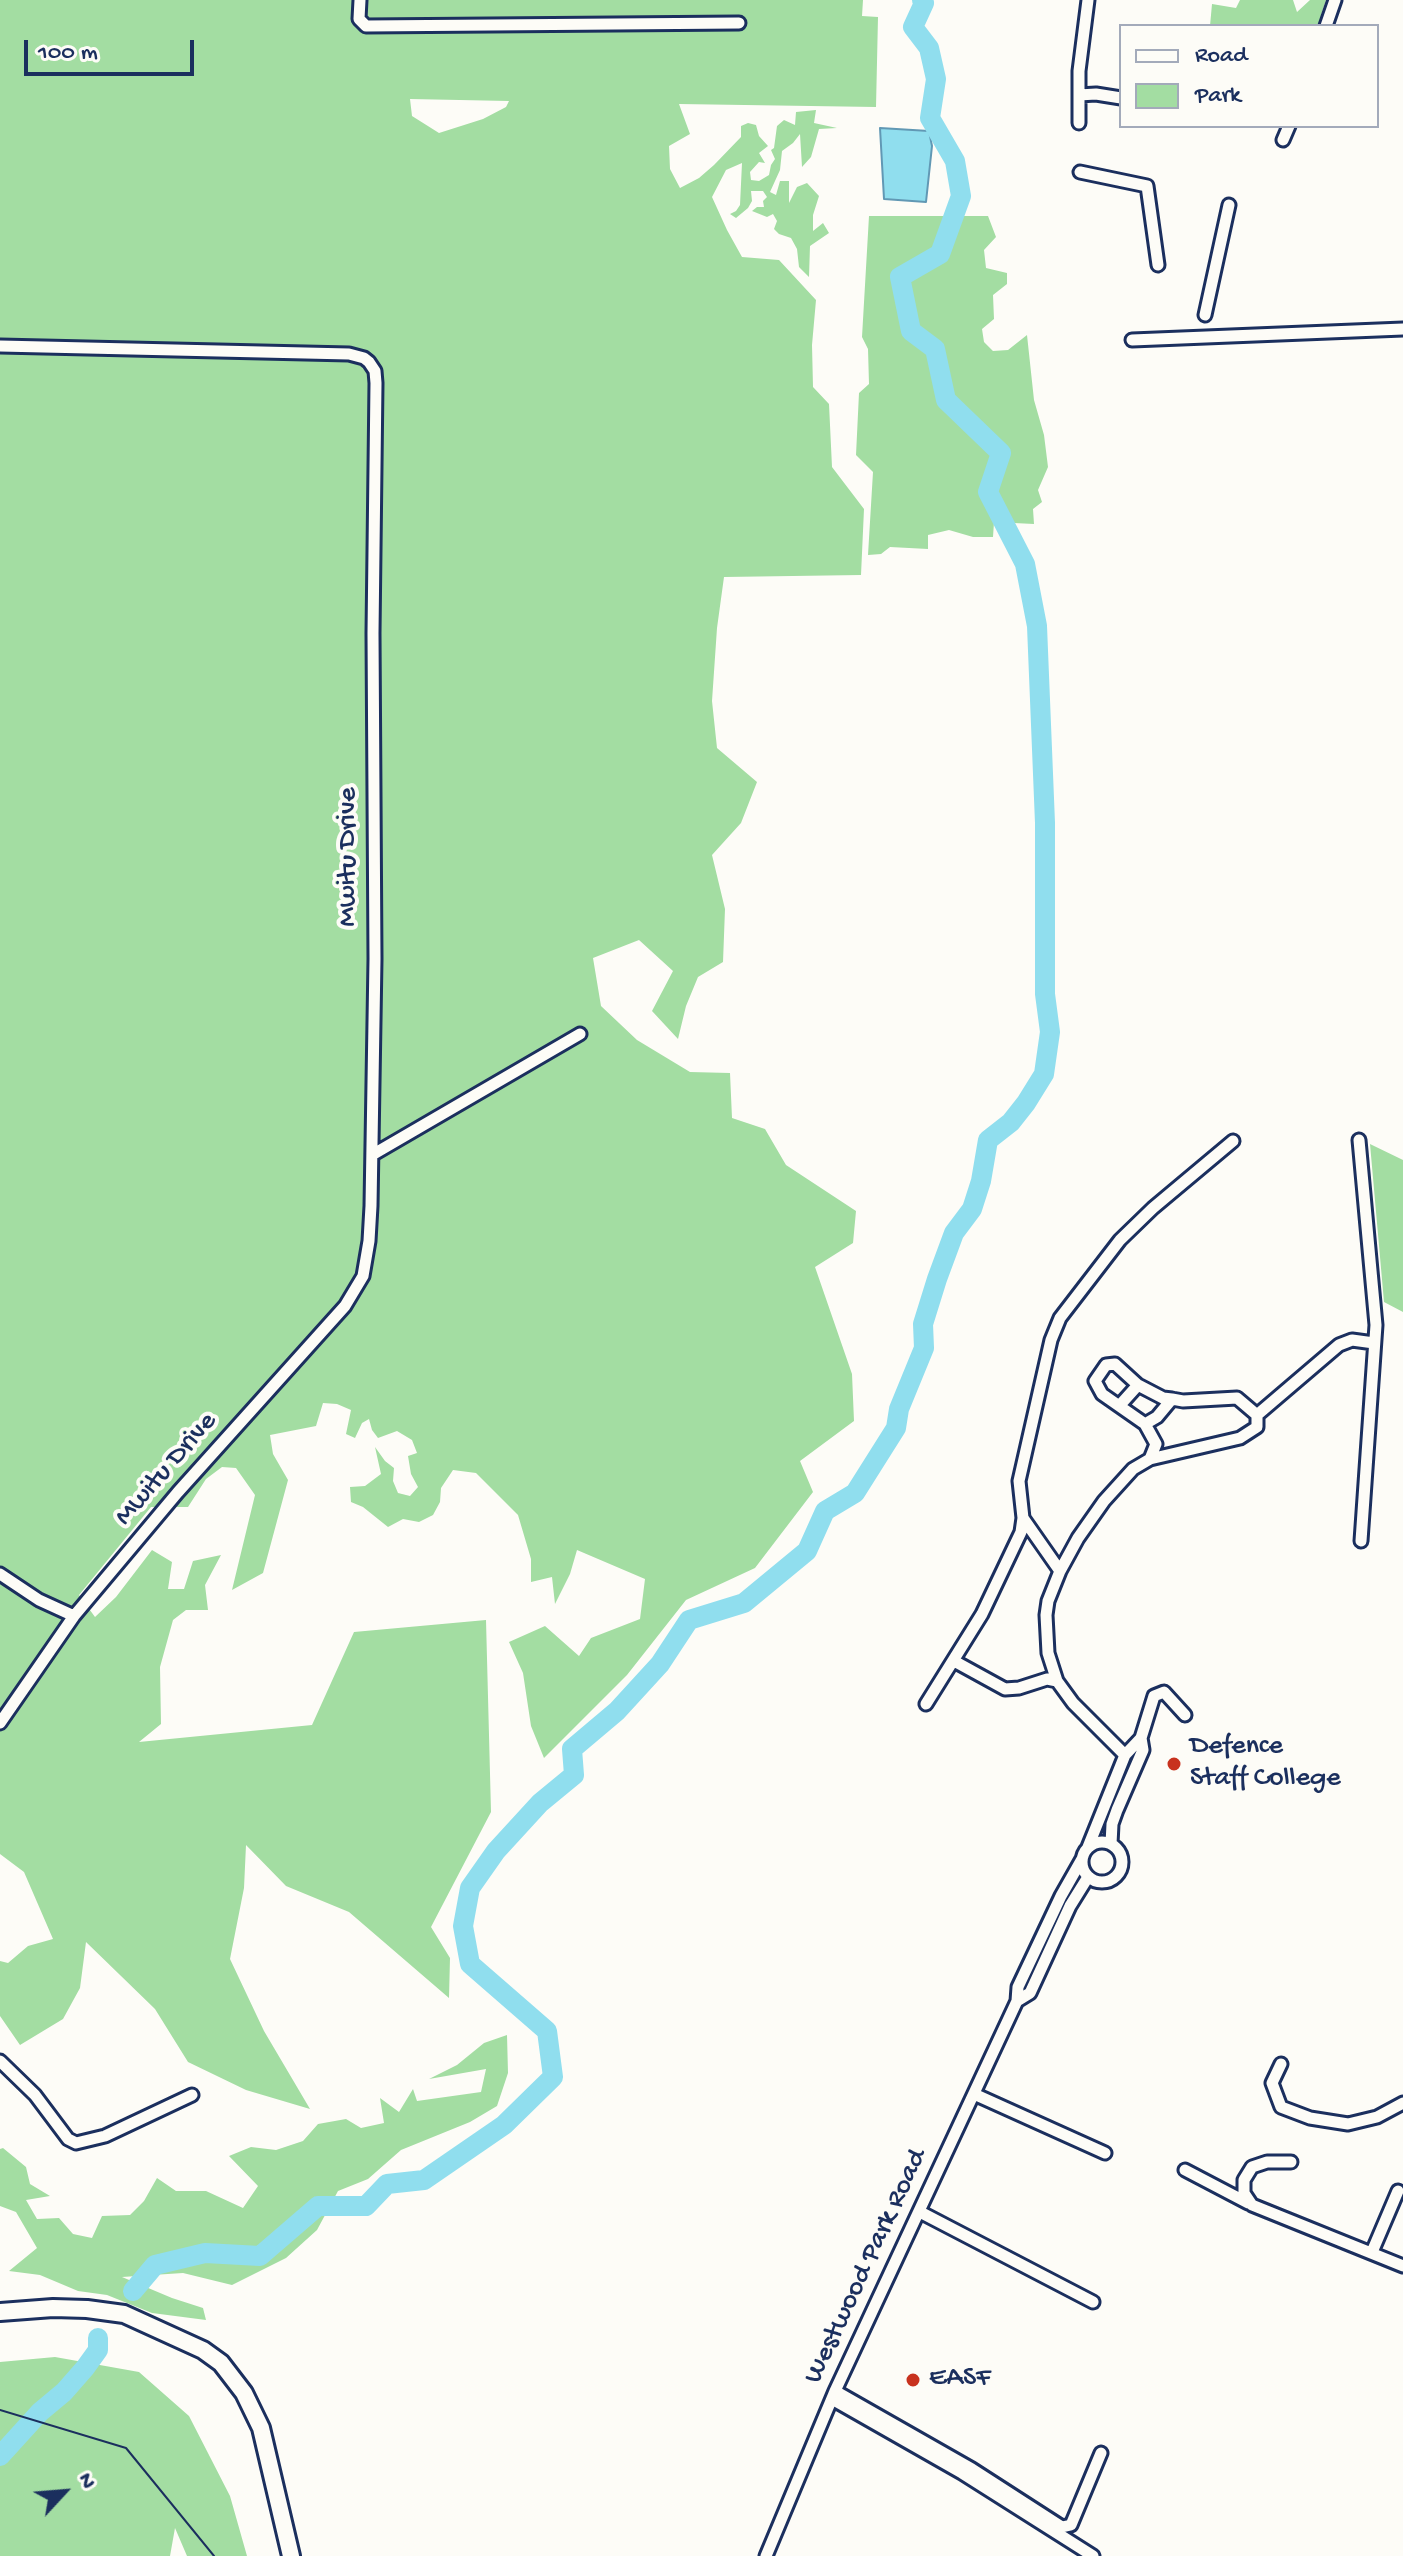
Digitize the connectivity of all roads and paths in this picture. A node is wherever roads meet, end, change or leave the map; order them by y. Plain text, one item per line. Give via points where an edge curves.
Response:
1 (360, 0) edge
2 (1088, 0) edge
3 (1335, 0) edge
4 (739, 23) dead end
5 (1327, 24) edge
6 (1079, 95) junction
7 (1119, 98) edge
8 (1079, 123) dead end
9 (1288, 128) edge
10 (1283, 140) dead end
11 (1080, 172) dead end
12 (1229, 205) dead end
13 (1158, 265) dead end
14 (1205, 315) dead end
15 (1403, 329) edge
16 (1132, 340) dead end
17 (0, 346) edge
18 (580, 1034) dead end
19 (1359, 1140) dead end
20 (1233, 1141) dead end
21 (372, 1155) junction
22 (1374, 1343) junction
23 (1138, 1385) junction
24 (1172, 1399) junction
25 (1120, 1405) junction
26 (1257, 1415) junction
27 (1145, 1424) junction
28 (1150, 1459) junction
29 (1023, 1518) junction
30 (1361, 1541) dead end
31 (1060, 1571) junction
32 (0, 1574) edge
33 (74, 1616) junction
34 (954, 1661) junction
35 (1057, 1681) junction
36 (926, 1704) dead end
37 (1185, 1715) dead end
38 (0, 1723) edge
39 (1141, 1738) junction
40 (1125, 1755) junction
41 (1111, 1844) junction
42 (1088, 1847) junction
43 (1082, 1859) junction
44 (1088, 1877) junction
45 (1017, 2001) junction
46 (0, 2061) edge
47 (1281, 2064) dead end
48 (974, 2094) junction
49 (192, 2095) dead end
50 (1403, 2103) edge
51 (1105, 2153) dead end
52 (1291, 2162) dead end
53 (1185, 2170) dead end
54 (1398, 2191) dead end
55 (1252, 2205) junction
56 (920, 2212) junction
57 (1372, 2252) junction
58 (1403, 2266) edge
59 (1093, 2302) dead end
60 (0, 2312) edge
61 (833, 2395) junction
62 (1101, 2453) dead end
63 (291, 2556) edge
64 (766, 2556) edge
65 (1093, 2556) edge

1 - 4 street via 359,19 366,26
2 - 6 street
3 - 5 street
6 - 7 street
6 - 8 street
9 - 10 street
11 - 13 street via 1147,186
12 - 14 street
15 - 16 street
17 - 21 street, Mwitu Drive via 349,354 364,358 375,371
18 - 21 street
19 - 22 street
20 - 29 street via 1120,1240 1060,1318 1019,1481
21 - 33 street, Mwitu Drive via 363,1276 345,1306
22 - 26 street via 1352,1340 1339,1345
22 - 30 street
23 - 24 street
23 - 25 street
23 - 25 street via 1115,1364 1106,1365 1095,1381 1102,1394
24 - 26 street via 1237,1398
24 - 27 street
25 - 27 street
26 - 28 street via 1257,1427 1240,1438
27 - 28 street via 1156,1444
28 - 31 street via 1133,1469 1104,1501
29 - 31 street
29 - 34 street via 982,1614
31 - 35 street via 1046,1615 1048,1653
32 - 33 street
33 - 38 street, Mwitu Drive
34 - 35 street via 1005,1689
34 - 36 street
35 - 40 street
37 - 39 street via 1164,1692 1154,1696
39 - 40 street
39 - 41 street via 1143,1750 1112,1824
40 - 42 street
41 - 42 street
41 - 44 street via 1121,1857 1119,1873 1105,1882
42 - 43 street
43 - 44 street
43 - 45 street, Westwood Park Road via 1018,1987
44 - 45 street, Westwood Park Road via 1030,1993
45 - 48 street, Westwood Park Road
46 - 49 street via 76,2143 105,2136
47 - 50 street via 1272,2083 1281,2107 1310,2118 1348,2124
48 - 51 street
48 - 56 street, Westwood Park Road
52 - 55 street via 1252,2167 1244,2193
53 - 55 street
54 - 57 street
55 - 57 street
56 - 59 street
56 - 61 street, Westwood Park Road
57 - 58 street
60 - 63 main road via 53,2308 124,2314 221,2363 261,2428
61 - 62 street via 972,2469 1062,2527 1071,2525
61 - 64 street, Westwood Park Road
61 - 65 street

